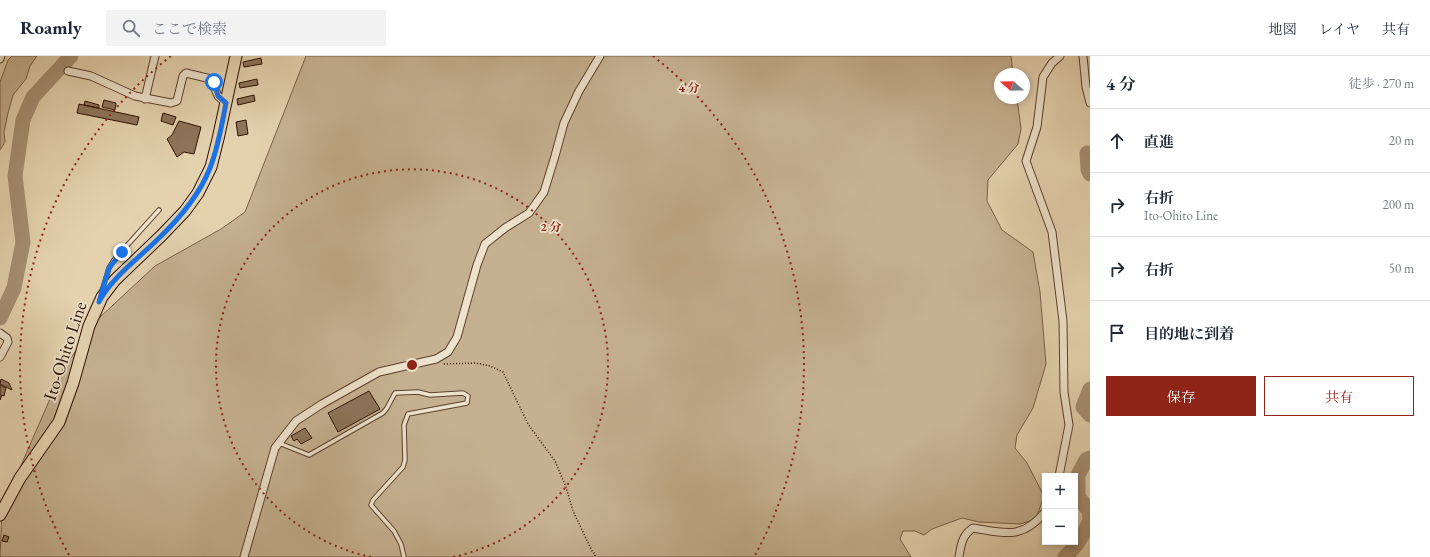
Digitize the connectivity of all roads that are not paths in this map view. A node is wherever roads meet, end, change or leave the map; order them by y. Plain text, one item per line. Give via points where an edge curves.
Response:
1 (155, 56) edge
2 (236, 56) edge
3 (600, 56) edge
4 (1060, 56) edge
5 (1083, 56) edge
6 (68, 71) dead end
7 (145, 99) junction
8 (226, 103) junction
9 (1090, 103) edge
10 (159, 210) dead end
11 (99, 302) junction
12 (0, 333) edge
13 (0, 357) edge
14 (279, 443) junction
15 (1060, 473) edge
16 (0, 515) edge
17 (1042, 516) edge
18 (244, 557) edge
19 (404, 557) edge
20 (959, 557) edge

1 - 7 street
2 - 8 main road, Ito-Ohito Line
3 - 14 street via 564,123 544,192 529,213 485,244 457,337 448,352 436,359 379,372 296,421
4 - 15 street via 1043,77 1037,127 1026,161 1052,232 1063,321 1064,392 1069,425
5 - 9 street
6 - 7 street via 91,76
7 - 8 street via 175,102 186,73 211,79 218,96
8 - 11 main road, Ito-Ohito Line via 211,167 198,193 162,235 115,280
10 - 11 lane via 114,260 109,268
11 - 16 main road, Ito-Ohito Line via 59,422 20,478
12 - 13 street via 8,342
14 - 18 street via 275,448
14 - 19 lane via 309,455 383,413 395,393 463,393 468,396 467,403 408,414 404,425 403,468 371,505 394,531
17 - 20 street via 1017,533 1007,534 973,528 966,532

